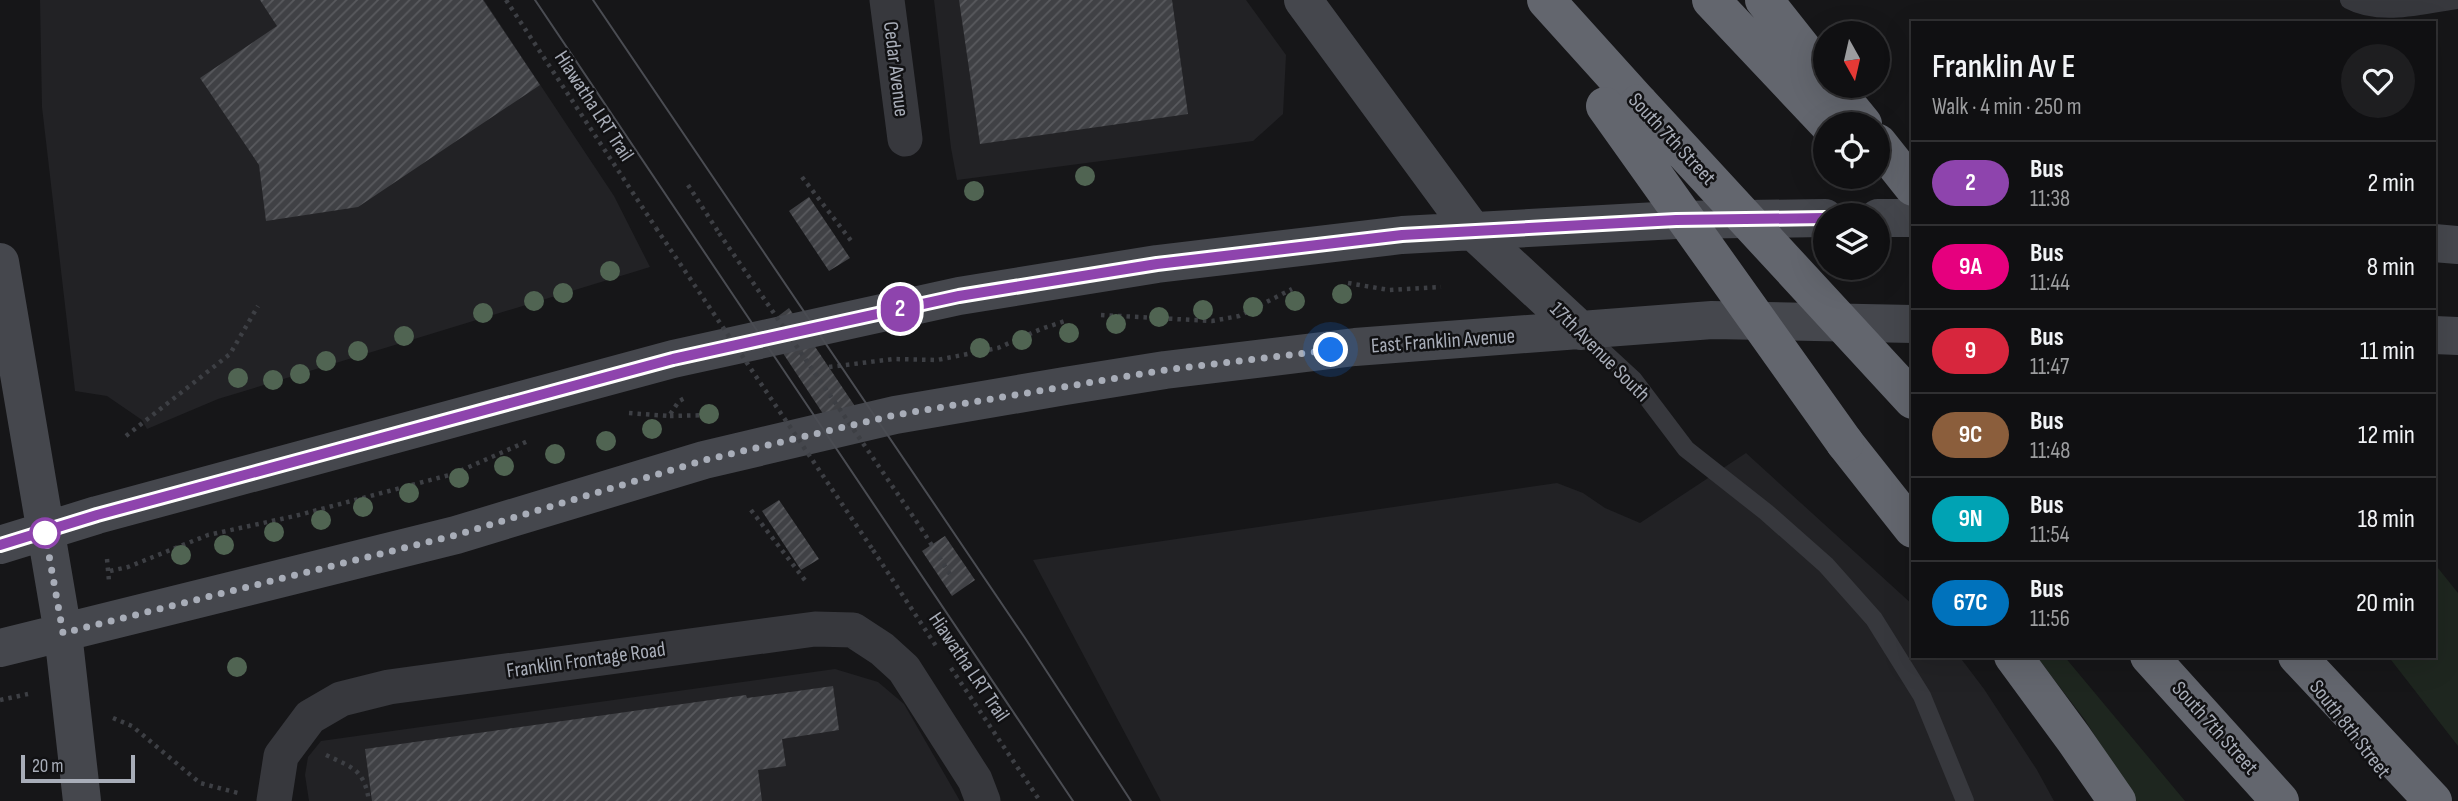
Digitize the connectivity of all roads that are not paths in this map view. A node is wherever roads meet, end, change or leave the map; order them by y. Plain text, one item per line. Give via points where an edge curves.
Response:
1 (887, 0) edge
2 (1303, 0) edge
3 (1527, 0) edge
4 (1546, 0) edge
5 (1711, 0) edge
6 (1764, 0) edge
7 (2349, 0) edge
8 (2456, 0) edge
9 (1834, 103) edge
10 (1622, 105) junction
11 (905, 139) dead end
12 (1890, 158) edge
13 (1911, 184) edge
14 (1888, 189) edge
15 (1911, 214) edge
16 (1911, 216) edge
17 (1890, 217) edge
18 (1813, 218) edge
19 (1472, 230) junction
20 (2436, 243) edge
21 (2458, 245) edge
22 (1, 276) edge
23 (1911, 324) edge
24 (1581, 331) junction
25 (2436, 335) edge
26 (2458, 336) edge
27 (1911, 398) edge
28 (1911, 526) edge
29 (46, 533) junction
30 (0, 545) edge
31 (0, 563) edge
32 (63, 633) junction
33 (0, 648) edge
34 (2014, 658) edge
35 (2151, 658) edge
36 (2297, 658) edge
37 (2297, 658) edge
38 (273, 800) edge
39 (82, 801) edge
40 (983, 801) edge
41 (1965, 801) edge
42 (2117, 801) edge
43 (2280, 801) edge
44 (2407, 801) edge
45 (2433, 801) edge

1 - 11 street, Cedar Avenue
2 - 19 main road, 17th Avenue South
3 - 10 highway
4 - 10 highway, South 7th Street
5 - 9 highway
6 - 9 highway
7 - 8 lane via 2387,8
10 - 27 highway, South 7th Street, bridge
10 - 28 highway, bridge via 1845,443
12 - 13 highway
14 - 15 highway
16 - 17 main road
18 - 19 main road
19 - 24 main road, 17th Avenue South
19 - 29 main road via 1157,264 959,296 673,359 97,515
20 - 21 main road
22 - 29 main road
23 - 24 main road, East Franklin Avenue via 1712,320
24 - 32 main road, East Franklin Avenue via 1355,347 1165,370 895,415 705,460 456,535
24 - 41 lane, 17th Avenue South via 1633,379 1686,449 1826,565 1874,619 1922,696
25 - 26 main road
29 - 30 main road
29 - 31 main road
29 - 32 main road
32 - 33 main road, East Franklin Avenue
32 - 39 main road
34 - 42 highway
35 - 43 highway, South 7th Street
36 - 44 highway, South 8th Street
37 - 45 highway
38 - 40 street, Franklin Frontage Road via 281,756 310,717 341,699 389,687 815,629 853,629 904,669 975,780

